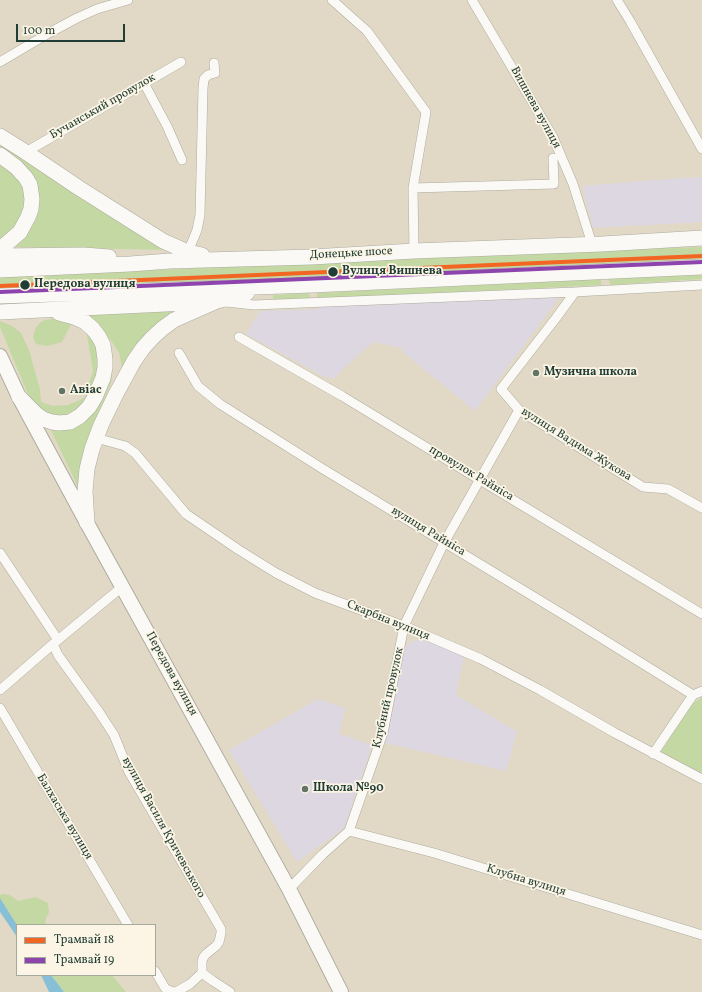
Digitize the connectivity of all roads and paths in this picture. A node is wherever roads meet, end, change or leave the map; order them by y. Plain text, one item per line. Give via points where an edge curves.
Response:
1 (128, 0) edge
2 (332, 0) edge
3 (472, 0) edge
4 (617, 0) edge
5 (0, 62) edge
6 (181, 62) dead end
7 (214, 63) dead end
8 (144, 83) junction
9 (0, 136) edge
10 (702, 149) edge
11 (24, 151) junction
12 (0, 156) edge
13 (553, 158) dead end
14 (182, 160) dead end
15 (413, 188) junction
16 (702, 238) edge
17 (592, 244) junction
18 (0, 248) edge
19 (414, 251) junction
20 (188, 252) junction
21 (0, 256) edge
22 (220, 259) junction
23 (170, 261) junction
24 (702, 267) edge
25 (0, 270) edge
26 (702, 285) edge
27 (271, 286) junction
28 (131, 291) junction
29 (575, 292) junction
30 (0, 296) edge
31 (217, 301) junction
32 (189, 302) junction
33 (51, 310) junction
34 (0, 312) edge
35 (239, 337) dead end
36 (179, 353) dead end
37 (0, 356) edge
38 (19, 397) junction
39 (519, 410) junction
40 (96, 438) junction
41 (480, 480) junction
42 (702, 508) edge
43 (87, 524) junction
44 (444, 542) junction
45 (0, 553) edge
46 (122, 588) junction
47 (702, 614) edge
48 (404, 626) junction
49 (55, 642) junction
50 (0, 690) edge
51 (702, 691) edge
52 (693, 695) junction
53 (0, 708) edge
54 (654, 754) junction
55 (702, 779) edge
56 (349, 831) junction
57 (289, 889) junction
58 (127, 924) edge
59 (702, 935) edge
60 (156, 973) edge
61 (202, 973) junction
62 (175, 992) edge
63 (230, 992) edge
64 (341, 992) edge

1 - 5 street via 77,18
2 - 15 street via 366,31 426,112
3 - 17 street, Вишнева вулиця via 553,137 573,184
4 - 10 street
6 - 8 street, Бучанський провулок
7 - 20 street via 215,73 204,79 200,214
8 - 11 street, Бучанський провулок
8 - 14 street
9 - 11 highway
11 - 20 highway via 163,241
12 - 18 highway via 26,178 32,199 31,209 20,232
13 - 15 street via 554,184
15 - 19 street
16 - 17 highway, Донецьке шосе
17 - 19 highway, Донецьке шосе
19 - 22 highway, Донецьке шосе
20 - 22 highway
21 - 23 highway via 84,255
22 - 23 highway, Донецьке шосе
23 - 25 highway, Донецьке шосе
24 - 27 highway
26 - 29 street
27 - 28 highway
27 - 31 highway
28 - 30 highway
28 - 32 highway
29 - 31 street via 254,305
29 - 39 street, вулиця Вадима Жукова via 501,388
31 - 32 highway
31 - 40 highway via 174,320 153,336 134,361
32 - 33 highway
33 - 34 highway
33 - 38 highway via 74,317 93,329 103,345 103,378 85,412 75,420 65,423 43,419
35 - 41 street, провулок Райніса
36 - 44 street, вулиця Райніса via 198,386 220,404
37 - 38 main road, Передова вулиця
38 - 43 main road, Передова вулиця
39 - 41 street, Клубний провулок
39 - 42 street, вулиця Вадима Жукова via 643,487 668,488
40 - 43 highway via 86,478
40 - 48 street, Скарбна вулиця via 125,446 145,465 186,514 276,573 315,593
41 - 44 street, Клубний провулок
41 - 47 street, провулок Райніса
43 - 46 main road, Передова вулиця
44 - 48 street, Клубний провулок
44 - 52 street, вулиця Райніса
45 - 49 street, вулиця Василя Кричевського
46 - 49 street
46 - 57 main road, Передова вулиця
48 - 54 street, Скарбна вулиця via 481,659
48 - 56 street, Клубний провулок via 383,733
49 - 50 street
49 - 61 street, вулиця Василя Кричевського via 58,655 114,735 129,772 221,929 219,942 203,958
51 - 52 street
52 - 54 street
53 - 58 street, Балхаська вулиця
54 - 55 street, Скарбна вулиця
56 - 57 street, Клубний провулок
56 - 59 street, Клубна вулиця via 434,853
57 - 64 main road, Передова вулиця
60 - 62 street via 165,988
61 - 62 street via 190,984
61 - 63 street

